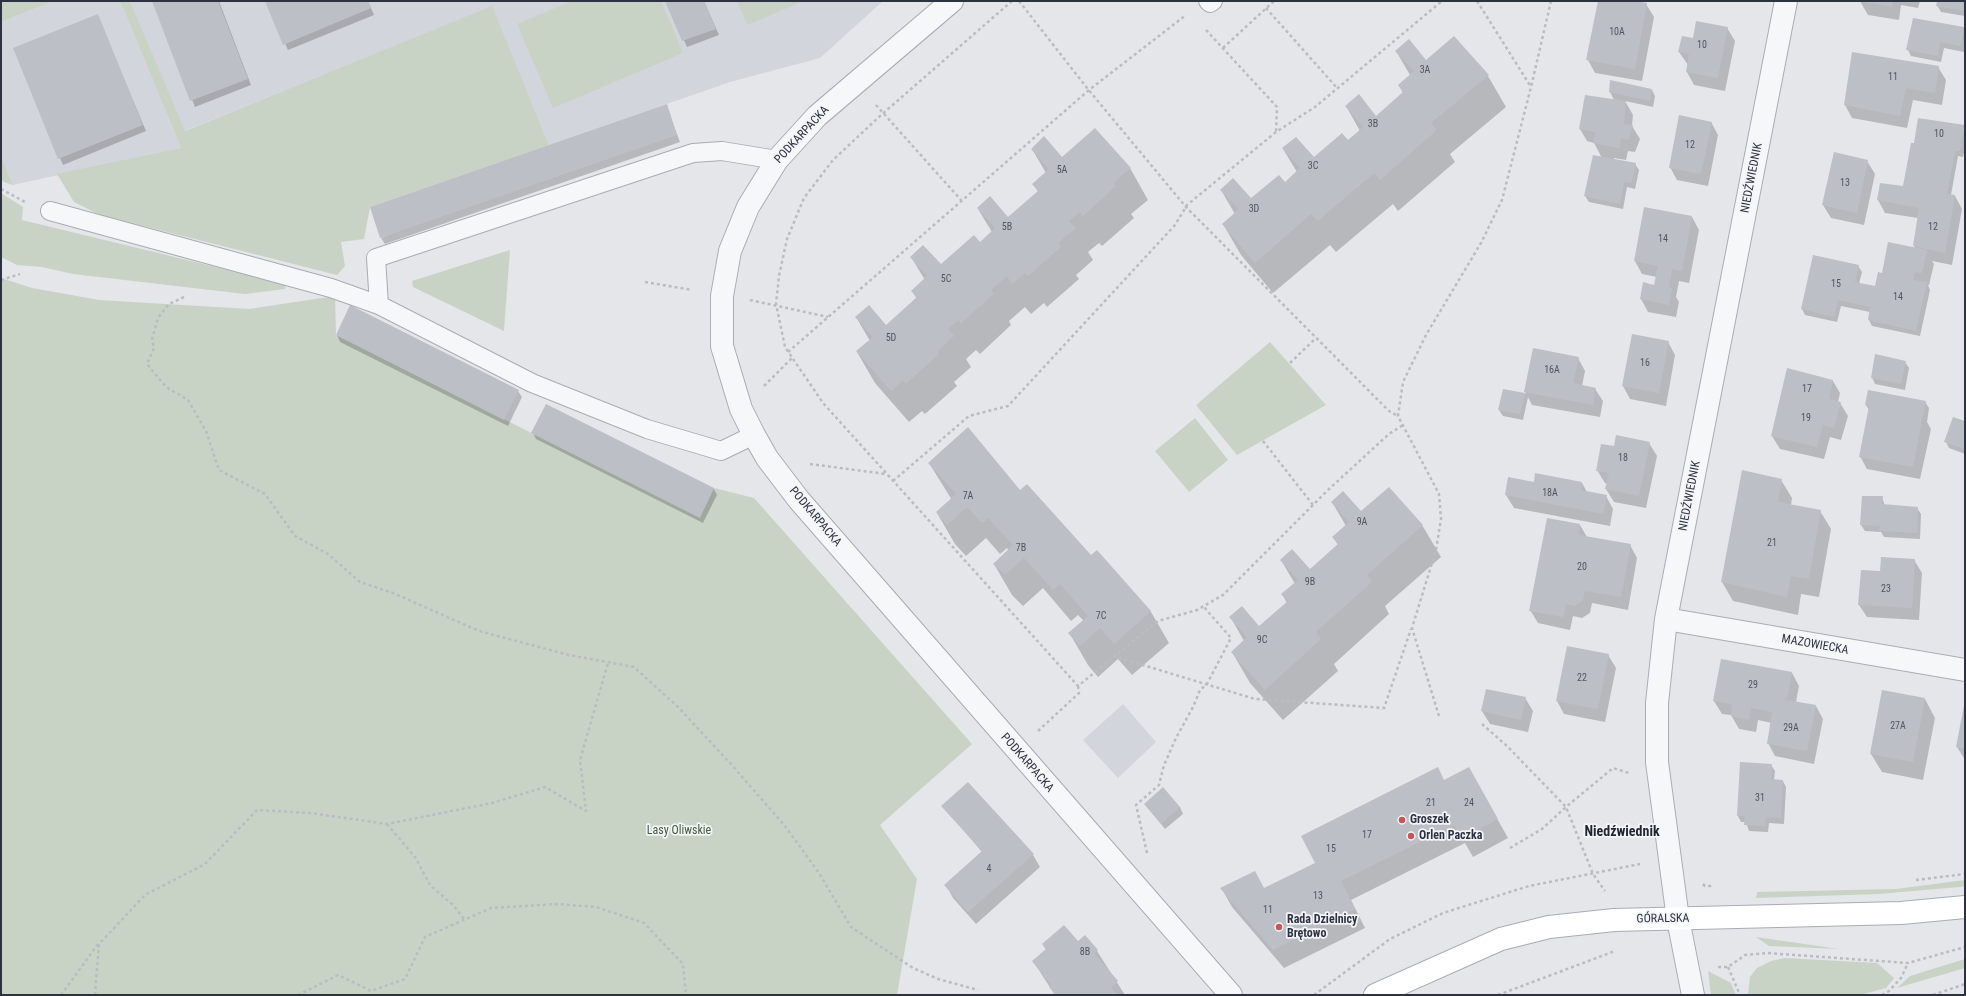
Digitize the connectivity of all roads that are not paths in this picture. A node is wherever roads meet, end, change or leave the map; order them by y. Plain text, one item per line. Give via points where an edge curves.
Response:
1 (952, 1) edge
2 (1208, 1) edge
3 (1213, 1) edge
4 (1786, 1) edge
5 (777, 160) junction
6 (50, 211) dead end
7 (379, 305) junction
8 (754, 435) junction
9 (1666, 618) junction
10 (1965, 670) edge
11 (1965, 907) edge
12 (1678, 919) junction
13 (1231, 995) edge
14 (1375, 995) edge
15 (1693, 995) edge

1 - 5 street, PODKARPACKA via 817,116
2 - 3 lane via 1210,4
4 - 9 street, NIEDŹWIEDNIK
5 - 7 lane via 722,151 693,153 376,258
5 - 8 street, PODKARPACKA via 748,207 730,251 722,296 722,346 741,409
6 - 7 lane via 332,288
7 - 8 lane via 532,383 647,429 721,451
8 - 13 street, PODKARPACKA via 767,458 800,500
9 - 10 street, MAZOWIECKA
9 - 12 street, NIEDŹWIEDNIK via 1657,703 1657,762
11 - 12 street, GÓRALSKA via 1901,913
12 - 14 street, GÓRALSKA via 1614,920 1549,927 1508,938
12 - 15 street, NIEDŹWIEDNIK

